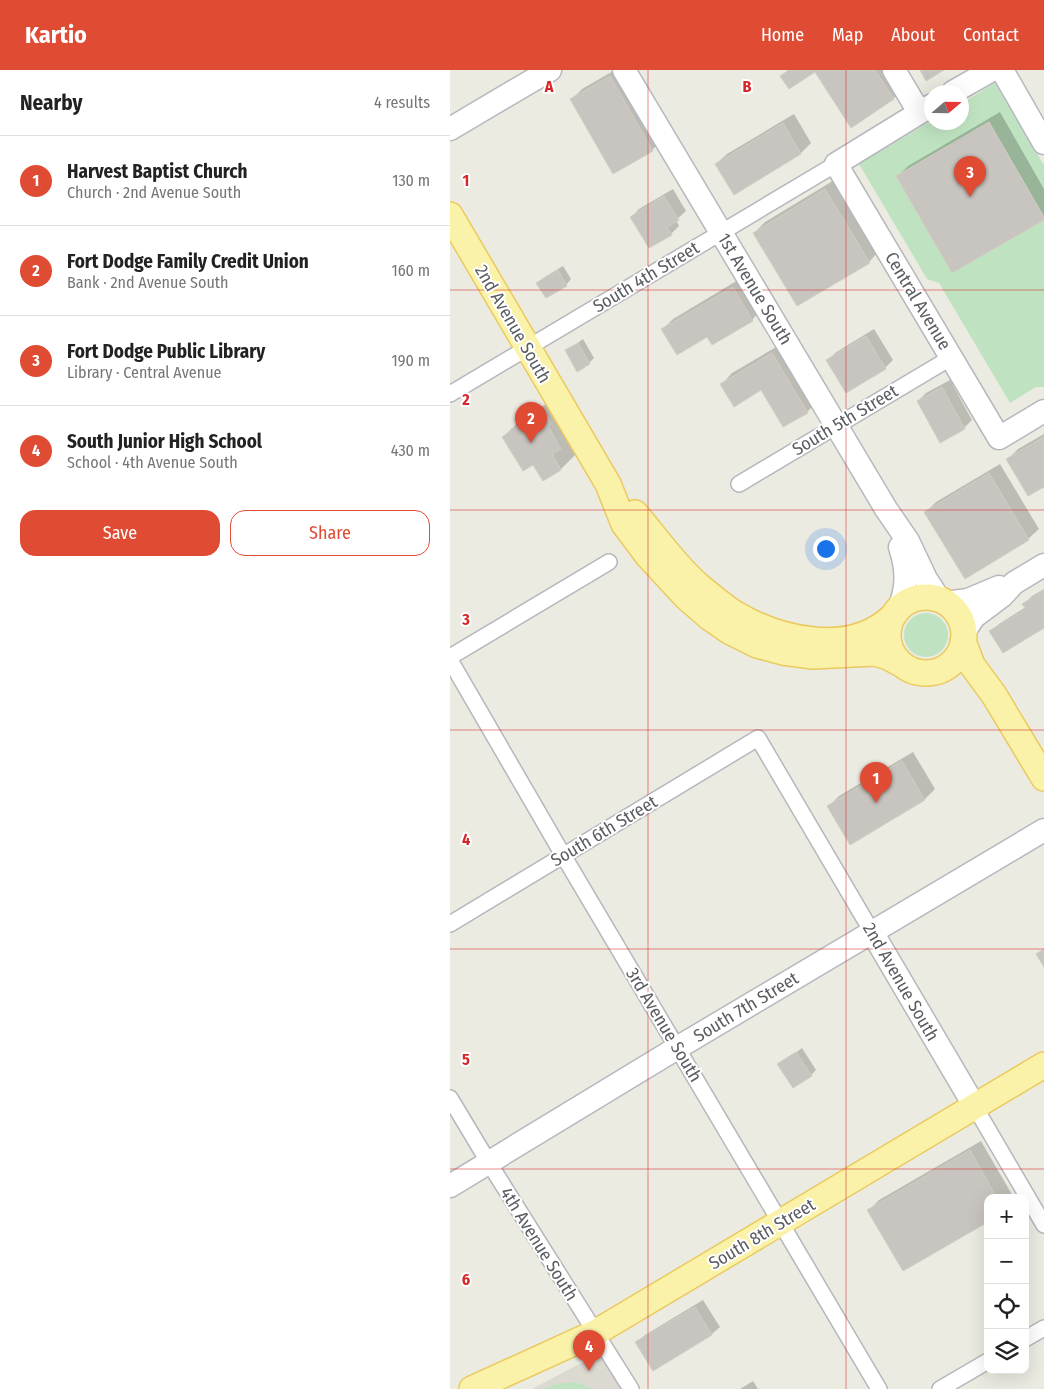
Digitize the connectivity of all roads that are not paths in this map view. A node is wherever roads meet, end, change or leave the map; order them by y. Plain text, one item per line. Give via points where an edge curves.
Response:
1 (550, 70) edge
2 (624, 70) edge
3 (894, 70) edge
4 (992, 70) edge
5 (1002, 70) edge
6 (965, 85) edge
7 (924, 107) edge
8 (924, 109) edge
9 (450, 128) edge
10 (1044, 143) edge
11 (836, 164) junction
12 (450, 215) edge
13 (721, 232) junction
14 (527, 348) junction
15 (952, 357) junction
16 (450, 394) edge
17 (1044, 411) edge
18 (836, 425) junction
19 (608, 484) junction
20 (739, 484) dead end
21 (886, 509) junction
22 (609, 562) dead end
23 (1044, 565) edge
24 (1014, 583) junction
25 (942, 601) junction
26 (897, 611) junction
27 (964, 636) junction
28 (450, 658) edge
29 (901, 664) junction
30 (938, 672) junction
31 (1008, 720) junction
32 (758, 738) joint
33 (1044, 778) edge
34 (1044, 830) edge
35 (563, 856) junction
36 (450, 924) edge
37 (872, 932) junction
38 (677, 1048) junction
39 (1044, 1065) edge
40 (450, 1098) edge
41 (974, 1107) junction
42 (489, 1163) junction
43 (450, 1186) edge
44 (780, 1222) junction
45 (1044, 1225) edge
46 (1044, 1328) edge
47 (595, 1333) junction
48 (1029, 1337) edge
49 (984, 1363) edge
50 (472, 1389) edge
51 (631, 1389) edge
52 (879, 1389) edge
53 (940, 1389) edge

1 - 9 main road
2 - 13 main road, 1st Avenue South
3 - 7 main road
4 - 6 main road
5 - 10 main road
8 - 11 main road, South 4th Street
11 - 13 street, South 4th Street
11 - 15 main road, Central Avenue
12 - 14 main road, 2nd Avenue South
13 - 14 street, South 4th Street
13 - 18 main road, 1st Avenue South
14 - 16 street, South 4th Street
14 - 19 main road, 2nd Avenue South
15 - 17 main road, Central Avenue via 999,438
15 - 18 street, South 5th Street
18 - 20 street, South 5th Street
18 - 21 main road, 1st Avenue South
19 - 26 main road, 2nd Avenue South via 697,584 743,618 788,635 829,641 865,634 881,626
19 - 29 main road, 2nd Avenue South via 624,524 648,556 686,598 729,631 758,645 783,652 813,656 874,653
21 - 25 main road, 1st Avenue South
21 - 26 main road, 1st Avenue South via 903,556 906,575 904,596
22 - 28 street
23 - 24 main road
24 - 25 main road via 968,600
24 - 27 main road via 974,617
25 - 26 main road via 923,597 914,599
25 - 27 main road, 1st Avenue South via 958,614
26 - 29 main road, 1st Avenue South via 888,628 889,645
27 - 30 main road via 957,658
27 - 31 main road, 1st Avenue South via 972,665
28 - 35 street, 3rd Avenue South
29 - 30 main road, 1st Avenue South via 915,672
30 - 31 main road, 1st Avenue South via 978,692
31 - 33 main road, 1st Avenue South
32 - 35 street, South 6th Street
32 - 37 street, 2nd Avenue South
34 - 37 main road, South 7th Street
35 - 36 street, South 6th Street
35 - 38 street, 3rd Avenue South
37 - 38 main road, South 7th Street
37 - 41 main road, 2nd Avenue South
38 - 42 main road, South 7th Street
38 - 44 street, 3rd Avenue South
39 - 41 main road, South 8th Street
40 - 42 street, 4th Avenue South
41 - 44 main road, South 8th Street
41 - 45 street, 2nd Avenue South
42 - 43 main road, South 7th Street
42 - 47 street, 4th Avenue South
44 - 47 main road, South 8th Street
44 - 52 street, 3rd Avenue South
46 - 48 street
47 - 50 main road, South 8th Street
47 - 51 street, 4th Avenue South
49 - 53 street

